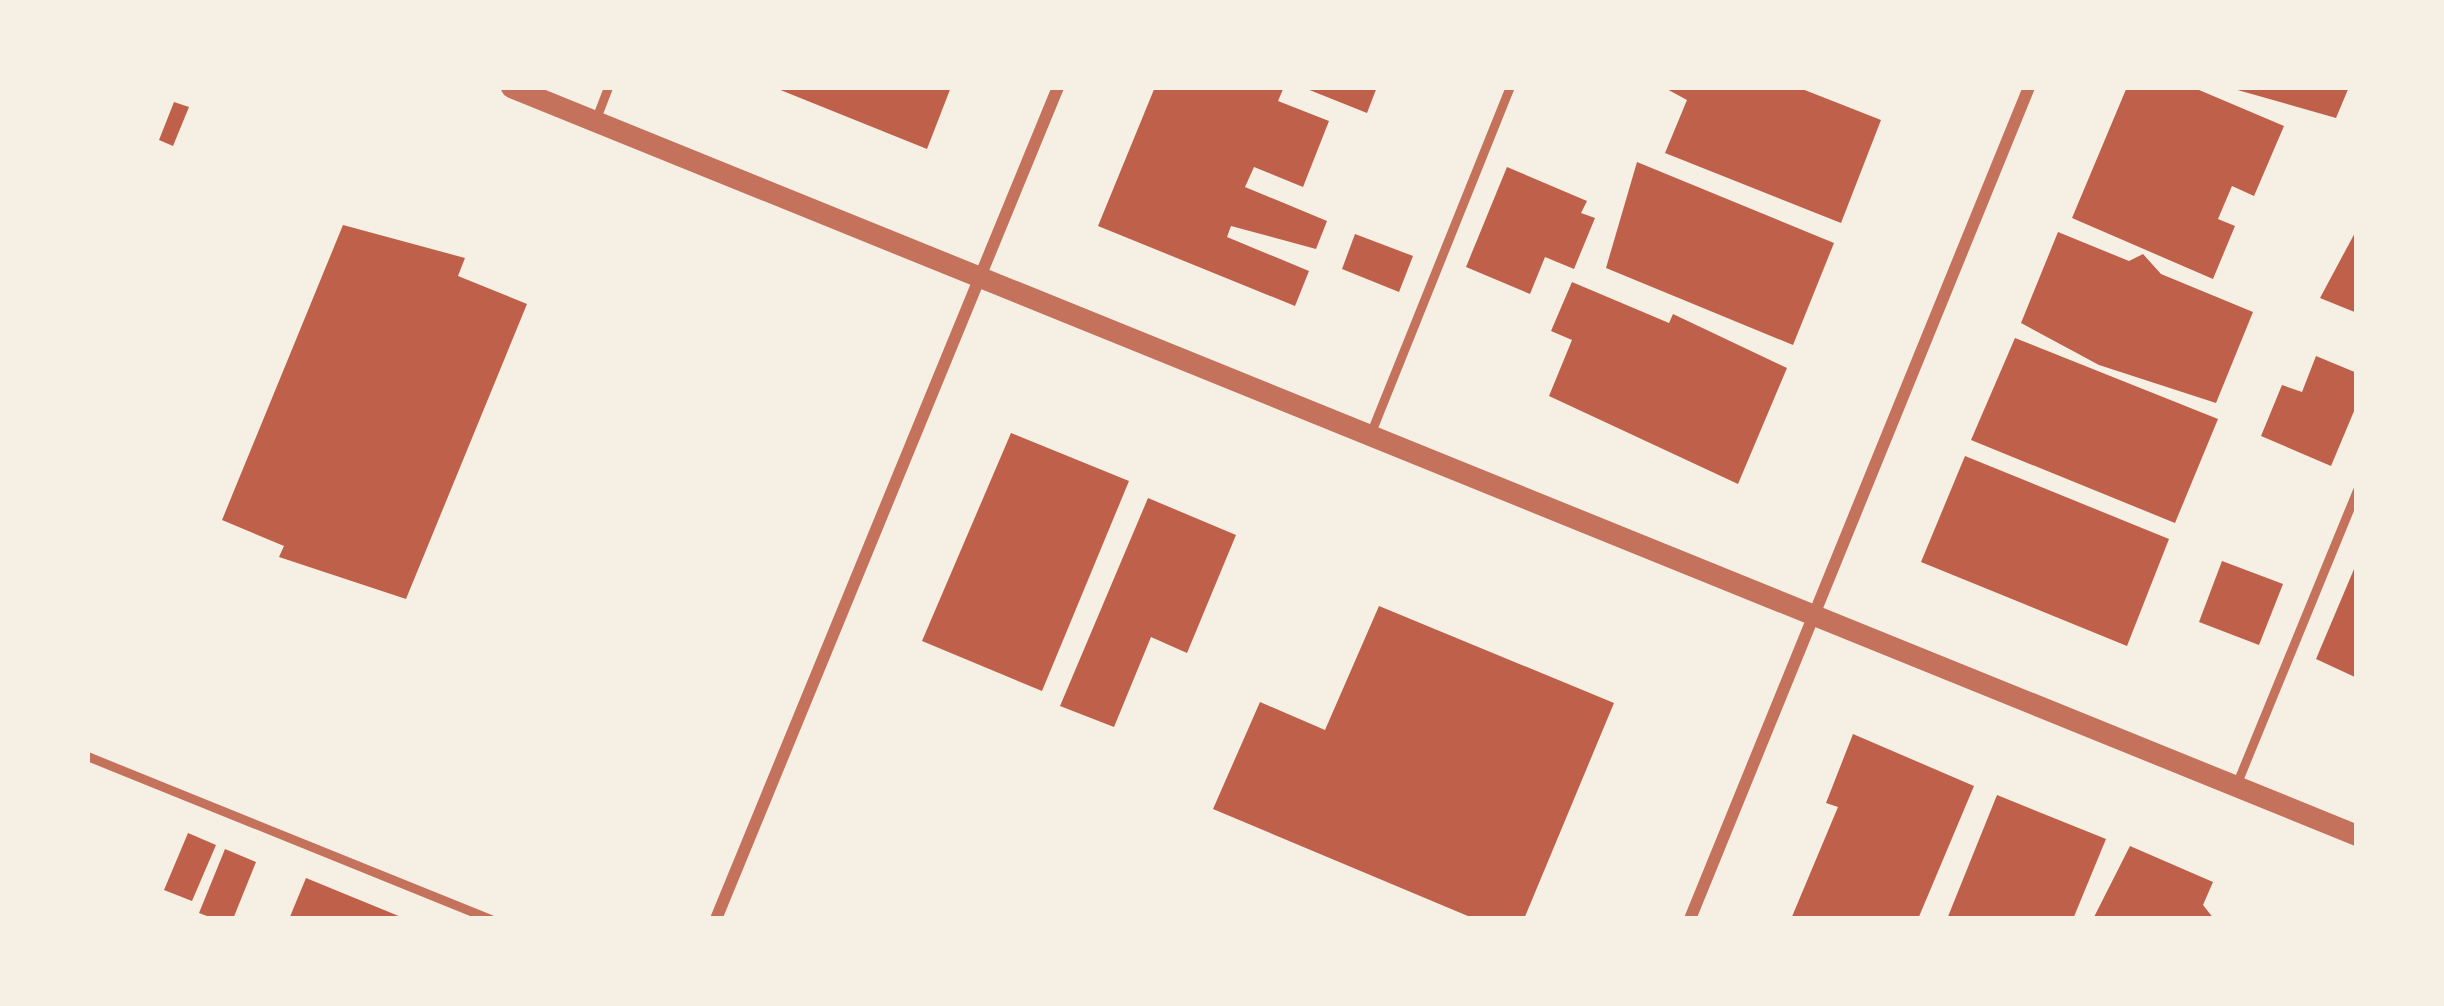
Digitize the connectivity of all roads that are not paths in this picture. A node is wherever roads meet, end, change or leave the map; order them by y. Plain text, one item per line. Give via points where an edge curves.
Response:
1 (511, 87) edge
2 (608, 87) edge
3 (1058, 87) edge
4 (1510, 87) edge
5 (2029, 87) edge
6 (595, 121) junction
7 (980, 277) junction
8 (1371, 433) junction
9 (2357, 490) edge
10 (1814, 614) junction
11 (87, 757) edge
12 (2236, 785) junction
13 (2357, 835) edge
14 (490, 919) edge
15 (716, 919) edge
16 (1690, 919) edge

1 - 6 street
2 - 6 lane
3 - 7 street
4 - 8 lane
5 - 10 street
6 - 7 street
7 - 8 street
7 - 15 street
8 - 10 street
9 - 12 lane
10 - 12 street
10 - 16 street
11 - 14 lane
12 - 13 street

